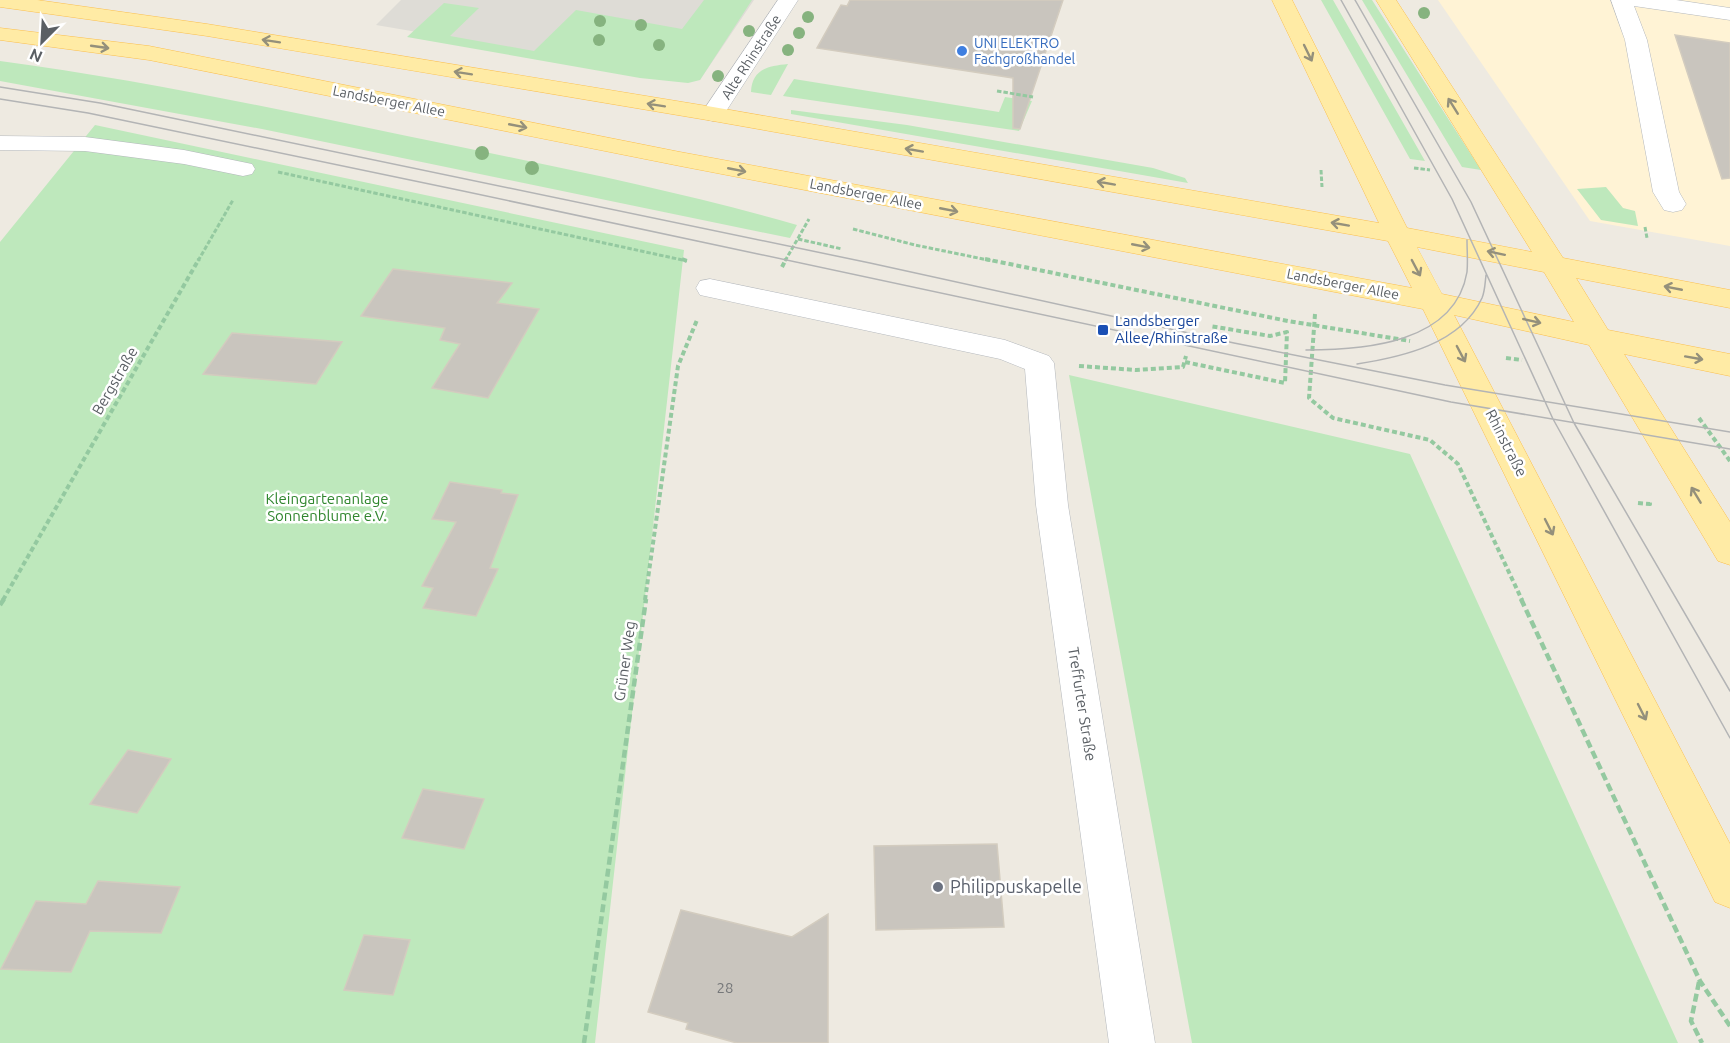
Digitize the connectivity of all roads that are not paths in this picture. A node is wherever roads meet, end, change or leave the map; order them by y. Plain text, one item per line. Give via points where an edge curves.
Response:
1 (788, 0) edge
2 (1282, 0) edge
3 (1386, 0) edge
4 (1621, 0) edge
5 (1634, 0) edge
6 (0, 1) edge
7 (1730, 14) edge
8 (0, 34) edge
9 (713, 114) junction
10 (0, 143) edge
11 (243, 169) road end
12 (1673, 204) dead end
13 (1397, 234) junction
14 (1554, 265) junction
15 (710, 288) road end
16 (1730, 299) edge
17 (1434, 302) junction
18 (1596, 337) junction
19 (1730, 365) edge
20 (1730, 551) edge
21 (1730, 887) edge
22 (1132, 1043) edge

1 - 9 street, Alte Rhinstraße
2 -> 13 main road, Rhinstraße
14 -> 3 main road
4 - 12 street via 1636,40 1666,192
5 - 7 street
9 -> 6 main road via 207,30
8 -> 17 main road, Landsberger Allee via 149,53 680,159
13 -> 9 main road
10 - 11 street via 85,144
14 -> 13 main road
13 -> 17 main road, Rhinstraße
16 -> 14 main road
14 - 18 main road
15 - 22 street, Treffurter Straße via 1005,350 1039,363 1052,505
17 -> 18 main road, Landsberger Allee
17 -> 21 main road, Rhinstraße
18 -> 19 main road, Landsberger Allee
20 -> 18 main road

